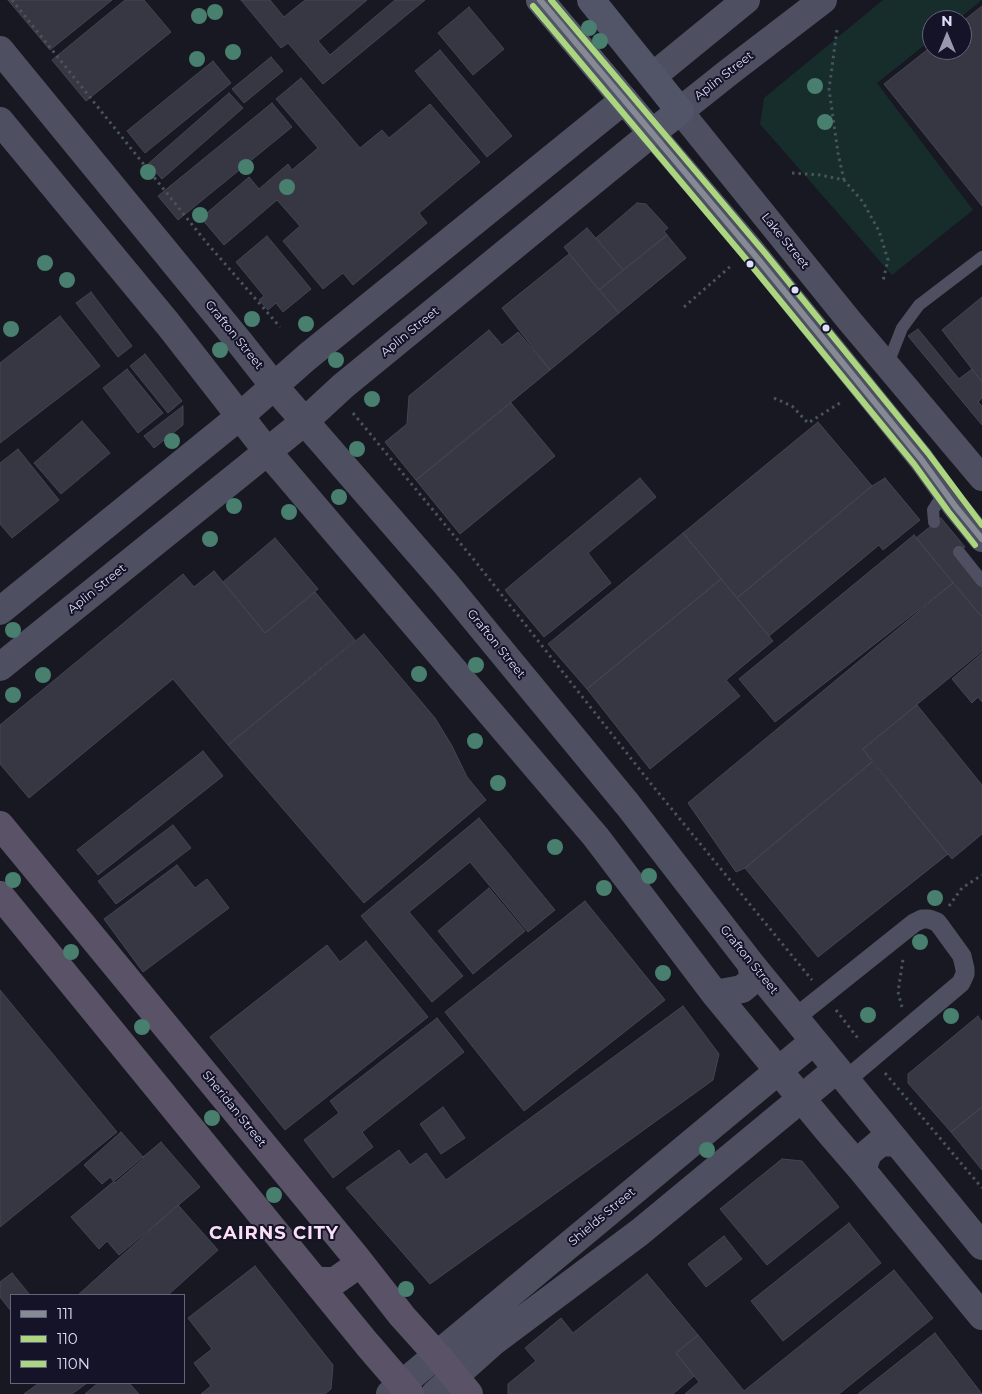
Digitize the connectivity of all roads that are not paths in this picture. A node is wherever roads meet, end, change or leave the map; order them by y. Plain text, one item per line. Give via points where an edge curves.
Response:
1 (579, 0) edge
2 (591, 0) edge
3 (746, 0) edge
4 (823, 0) edge
5 (546, 7) edge
6 (0, 50) edge
7 (653, 76) junction
8 (624, 100) junction
9 (680, 111) junction
10 (2, 127) edge
11 (652, 133) junction
12 (982, 257) edge
13 (201, 294) junction
14 (168, 324) junction
15 (887, 366) junction
16 (274, 386) junction
17 (239, 417) junction
18 (304, 422) junction
19 (267, 451) junction
20 (982, 478) edge
21 (945, 492) junction
22 (934, 522) dead end
23 (982, 539) edge
24 (959, 552) dead end
25 (982, 581) edge
26 (0, 610) edge
27 (0, 667) edge
28 (0, 825) edge
29 (0, 896) edge
30 (751, 964) junction
31 (715, 994) junction
32 (795, 1018) junction
33 (814, 1041) junction
34 (779, 1070) junction
35 (842, 1074) junction
36 (801, 1098) junction
37 (897, 1143) junction
38 (862, 1170) junction
39 (982, 1246) edge
40 (355, 1256) junction
41 (316, 1280) junction
42 (982, 1316) edge
43 (437, 1355) junction
44 (453, 1388) edge
45 (401, 1391) edge

1 - 5 main road via 568,12
2 - 7 main road, Lake Street
3 - 7 street
4 - 9 street, Aplin Street
5 - 8 main road
6 - 13 street, Grafton Street
7 - 8 main road
7 - 9 main road, Lake Street
8 - 11 main road
8 - 16 street
9 - 11 main road, Aplin Street
9 - 15 street, Lake Street
10 - 14 street
11 - 18 street, Aplin Street via 343,386
11 - 21 street via 750,248
12 - 15 lane via 920,305 902,328
13 - 14 street via 203,308 186,321
13 - 16 street, Grafton Street
14 - 17 street
15 - 20 street, Lake Street
16 - 17 street
16 - 18 street, Grafton Street
17 - 19 street
17 - 26 street
18 - 19 street, Aplin Street
18 - 30 street, Grafton Street via 628,804
19 - 27 street, Aplin Street
19 - 31 street via 596,836
20 - 21 street via 962,476
21 - 22 lane via 933,510
21 - 23 street
24 - 25 lane
28 - 40 highway, Sheridan Street
29 - 41 highway
30 - 31 street via 754,979 742,989
30 - 32 street, Grafton Street
31 - 34 street
32 - 33 street, Grafton Street
32 - 35 street via 914,923 922,919 936,922 962,956 965,974 957,987 873,1058
33 - 34 street, Shields Street
33 - 35 street, Grafton Street
34 - 36 street
34 - 43 street, Shields Street
35 - 36 street
35 - 37 street, Grafton Street
36 - 38 street
36 - 44 street via 640,1232 494,1342
37 - 38 street via 880,1142 868,1153
37 - 39 street, Grafton Street
38 - 42 street
40 - 41 highway via 355,1267 335,1281
40 - 43 highway, Sheridan Street
41 - 45 highway
43 - 44 highway, Sheridan Street
43 - 45 street, Shields Street

